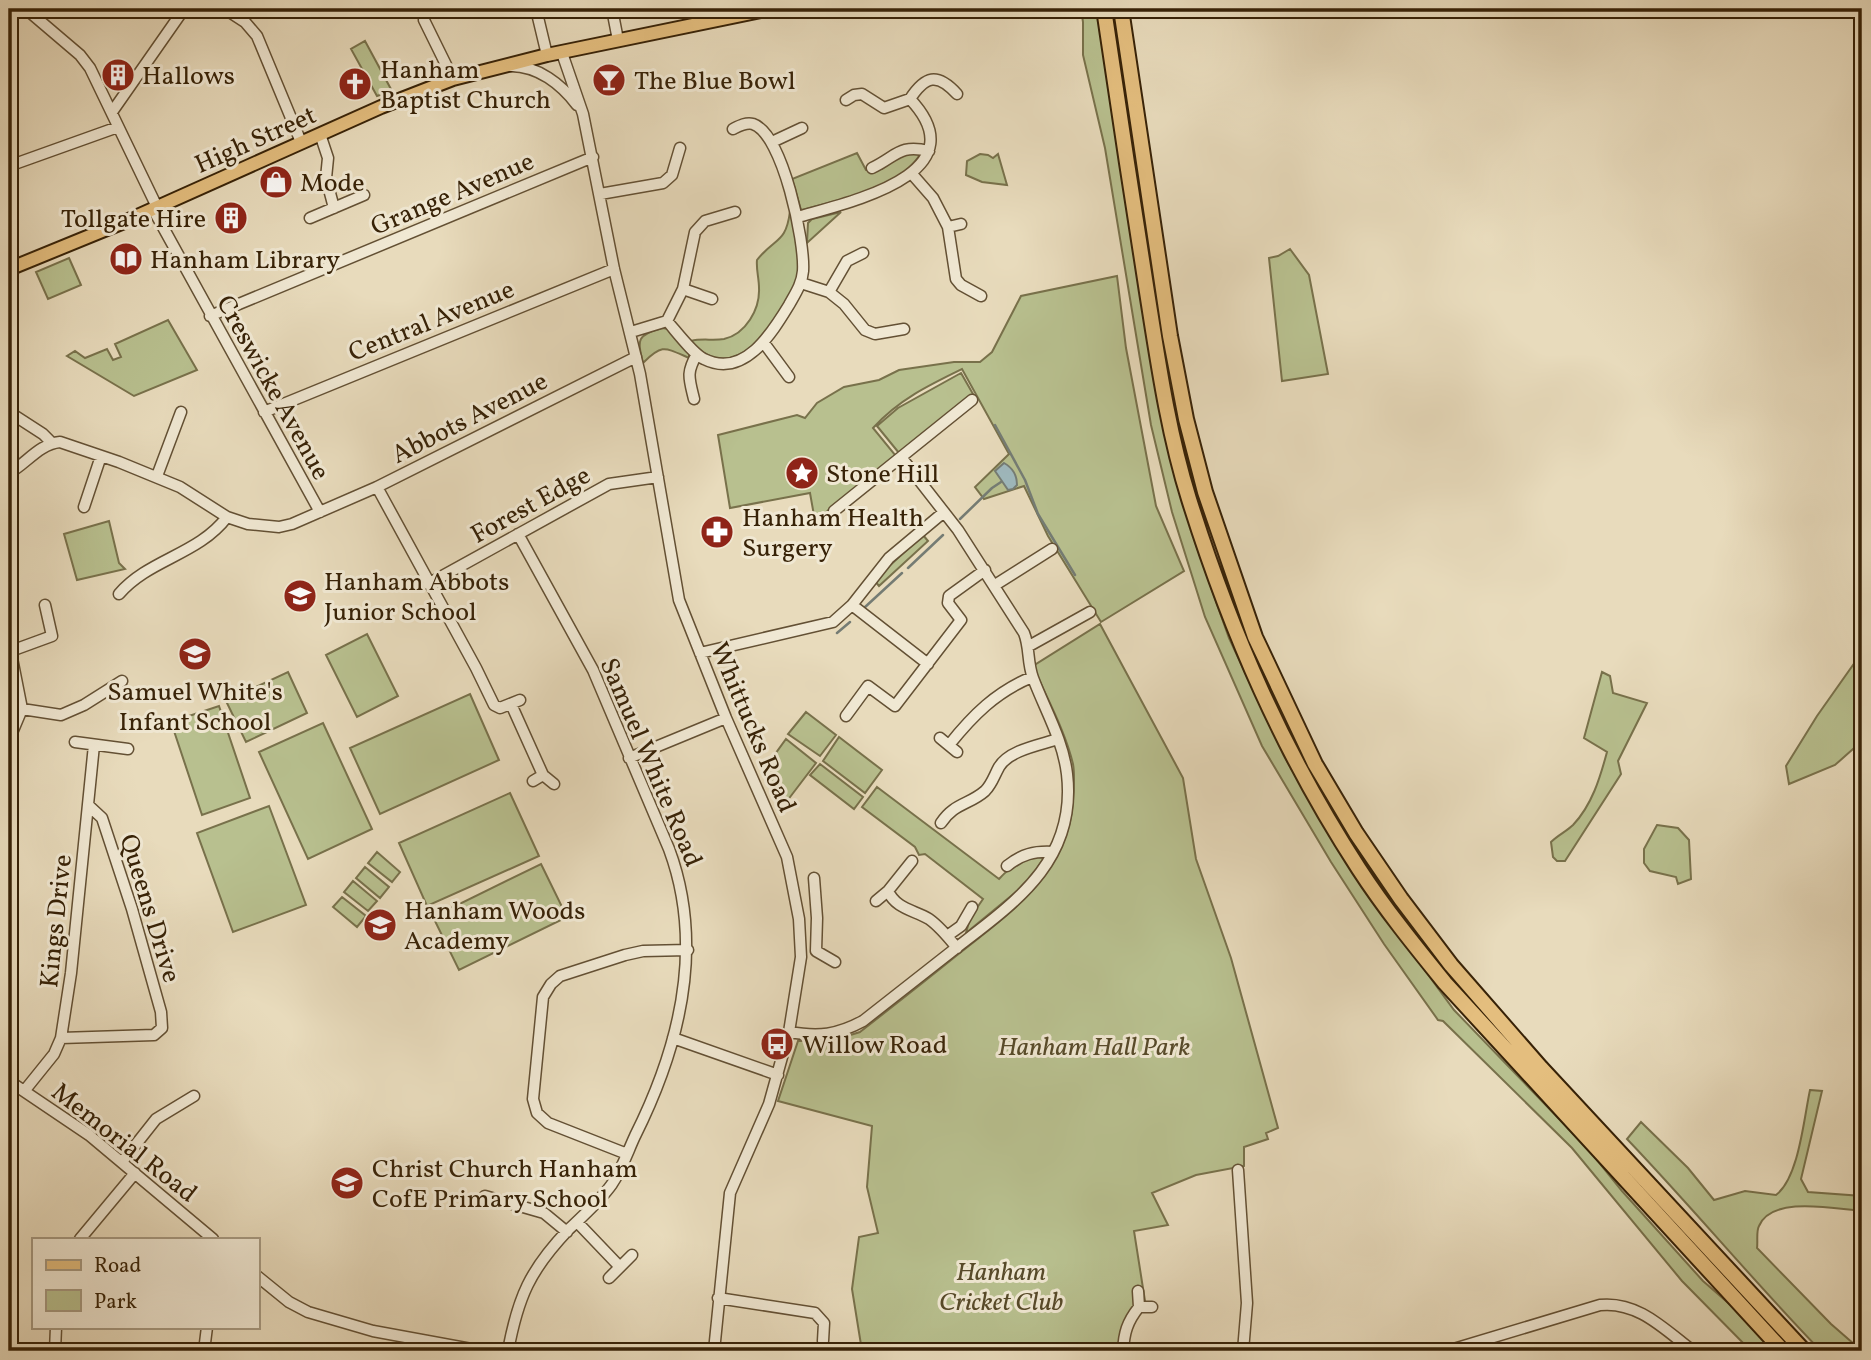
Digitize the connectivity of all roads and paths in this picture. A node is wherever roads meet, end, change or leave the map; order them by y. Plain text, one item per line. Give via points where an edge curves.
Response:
1 (26, 9) edge
2 (184, 9) edge
3 (226, 9) edge
4 (536, 9) edge
5 (612, 9) edge
6 (771, 9) edge
7 (1104, 9) edge
8 (1121, 9) edge
9 (424, 20) dead end
10 (618, 40) junction
11 (562, 52) junction
12 (547, 55) junction
13 (499, 66) junction
14 (453, 79) junction
15 (957, 94) dead end
16 (910, 99) junction
17 (846, 100) dead end
18 (112, 112) junction
19 (583, 114) junction
20 (118, 127) junction
21 (802, 128) dead end
22 (733, 129) dead end
23 (320, 134) junction
24 (301, 142) junction
25 (772, 142) junction
26 (680, 148) dead end
27 (929, 151) junction
28 (593, 157) junction
29 (9, 166) edge
30 (872, 168) dead end
31 (912, 174) junction
32 (600, 194) junction
33 (364, 195) dead end
34 (155, 208) junction
35 (334, 208) junction
36 (735, 212) dead end
37 (798, 217) junction
38 (310, 218) dead end
39 (961, 224) dead end
40 (948, 227) junction
41 (863, 253) dead end
42 (9, 269) edge
43 (614, 269) junction
44 (801, 283) junction
45 (683, 289) junction
46 (829, 292) junction
47 (981, 296) dead end
48 (712, 299) dead end
49 (210, 316) junction
50 (667, 321) junction
51 (904, 329) dead end
52 (631, 332) junction
53 (764, 343) junction
54 (697, 354) junction
55 (636, 357) junction
56 (789, 377) dead end
57 (694, 399) dead end
58 (972, 400) dead end
59 (9, 412) edge
60 (181, 412) dead end
61 (264, 412) junction
62 (52, 443) junction
63 (101, 456) junction
64 (901, 457) junction
65 (9, 473) edge
66 (157, 476) junction
67 (658, 477) junction
68 (377, 487) junction
69 (84, 508) dead end
70 (834, 510) dead end
71 (320, 512) junction
72 (944, 512) junction
73 (227, 517) junction
74 (518, 534) junction
75 (1052, 549) dead end
76 (985, 570) junction
77 (428, 584) junction
78 (995, 585) junction
79 (119, 594) dead end
80 (46, 605) dead end
81 (852, 606) junction
82 (1090, 612) dead end
83 (1029, 646) junction
84 (10, 647) edge
85 (700, 653) junction
86 (928, 664) junction
87 (1032, 677) junction
88 (122, 681) dead end
89 (22, 709) junction
90 (846, 716) dead end
91 (726, 718) junction
92 (940, 738) dead end
93 (1058, 739) junction
94 (9, 740) edge
95 (75, 742) dead end
96 (94, 745) junction
97 (128, 750) dead end
98 (629, 758) junction
99 (554, 784) dead end
100 (88, 806) junction
101 (941, 823) dead end
102 (1054, 852) junction
103 (912, 861) dead end
104 (1007, 866) dead end
105 (814, 878) dead end
106 (888, 891) junction
107 (876, 901) dead end
108 (972, 907) dead end
109 (817, 918) junction
110 (799, 919) junction
111 (947, 936) junction
112 (957, 948) junction
113 (688, 950) junction
114 (835, 962) dead end
115 (789, 1032) junction
116 (61, 1038) junction
117 (673, 1038) junction
118 (778, 1075) junction
119 (9, 1081) edge
120 (25, 1090) junction
121 (194, 1096) dead end
122 (627, 1154) junction
123 (122, 1161) junction
124 (1238, 1170) dead end
125 (135, 1172) junction
126 (485, 1196) dead end
127 (577, 1222) junction
128 (567, 1232) junction
129 (81, 1238) edge
130 (212, 1238) edge
131 (632, 1255) dead end
132 (620, 1267) junction
133 (259, 1278) edge
134 (609, 1278) dead end
135 (1138, 1291) dead end
136 (718, 1298) junction
137 (1139, 1307) junction
138 (1152, 1307) dead end
139 (56, 1328) edge
140 (207, 1328) edge
141 (823, 1341) dead end
142 (428, 1346) edge
143 (55, 1351) edge
144 (204, 1351) edge
145 (482, 1351) edge
146 (508, 1351) edge
147 (713, 1351) edge
148 (1123, 1351) edge
149 (1244, 1351) edge
150 (1447, 1351) edge
151 (1693, 1351) edge
152 (1783, 1351) edge
153 (1804, 1351) edge

1 - 18 street, Creswicke Avenue via 80,55
2 - 18 street
3 - 24 street via 253,29
4 - 12 street
5 - 10 street
6 - 10 main road, High Street
7 - 152 highway via 1154,334 1189,498 1239,642 1290,751 1360,870 1445,983
8 - 153 highway via 1170,336 1189,431 1255,637 1315,764 1356,833 1451,965
9 - 14 street
10 - 11 main road, High Street
11 - 12 main road, High Street
11 - 19 street, Whittucks Road
12 - 13 main road, High Street
13 - 14 main road, High Street
13 - 19 street, Whittucks Road via 542,74 563,89
14 - 23 main road, High Street
15 - 16 street via 936,79 918,86
16 - 17 street via 884,108 862,94
16 - 27 street via 927,120
18 - 20 street, Creswicke Avenue
19 - 28 street, Whittucks Road
20 - 29 street
20 - 34 street, Creswicke Avenue
21 - 25 street
22 - 25 street via 753,124
23 - 24 main road, High Street
23 - 35 street
24 - 34 main road, High Street
25 - 37 street
26 - 32 street via 672,175 663,183
27 - 30 street via 899,150
27 - 31 street
28 - 32 street, Whittucks Road
28 - 49 street, Grange Avenue
31 - 37 street via 863,198
31 - 40 street via 933,198
32 - 43 street, Whittucks Road
33 - 35 street
34 - 42 main road, High Street
34 - 49 street, Creswicke Avenue
35 - 38 street
36 - 45 street via 705,221 695,232
37 - 44 street
39 - 40 street
40 - 47 street via 956,279
41 - 46 street via 847,261
43 - 52 street, Whittucks Road
43 - 61 street, Central Avenue
44 - 46 street
44 - 53 street
45 - 48 street
45 - 50 street
46 - 51 street via 865,330 875,334
49 - 61 street, Creswicke Avenue
50 - 52 street
50 - 54 street
52 - 55 street, Whittucks Road
53 - 54 street via 737,361 704,360
53 - 56 street
54 - 57 street via 688,376
55 - 67 street, Whittucks Road
55 - 68 street, Abbots Avenue
58 - 64 street
59 - 62 street
60 - 66 street
61 - 71 street, Creswicke Avenue
62 - 63 street, Abbots Avenue
62 - 65 street
63 - 66 street, Abbots Avenue
63 - 69 street
64 - 70 street
64 - 72 street
66 - 73 street, Abbots Avenue
67 - 74 street, Forest Edge via 609,484
67 - 85 street, Whittucks Road via 679,600
68 - 71 street, Abbots Avenue
68 - 77 street
71 - 73 street, Abbots Avenue via 279,527
72 - 76 street
72 - 81 street via 889,558
73 - 79 street via 200,544 145,572
74 - 77 street, Forest Edge
74 - 98 street, Samuel White Road via 593,670
75 - 78 street
76 - 78 street
76 - 86 street via 949,596 948,603 961,620
77 - 99 street via 494,705 500,708 515,702 538,778
78 - 83 street
80 - 84 street via 50,637
81 - 85 street via 833,622
81 - 86 street
82 - 83 street
83 - 87 street
84 - 89 street
85 - 91 street, Whittucks Road
86 - 90 street via 895,706 868,686
87 - 92 street via 1008,687 971,717 953,748
87 - 93 street
88 - 89 street via 61,715
89 - 94 street
91 - 98 street
91 - 110 street, Whittucks Road via 787,856
93 - 101 street via 1005,759 985,790 947,813
93 - 102 street via 1068,799
95 - 96 street
96 - 97 street
96 - 100 street, Kings Drive
98 - 113 street, Samuel White Road via 678,873
100 - 116 street, Kings Drive
100 - 116 street, Queens Drive via 102,818 129,898 162,1028 154,1035
102 - 104 street via 1034,851
102 - 112 street via 1016,902
103 - 106 street
105 - 109 street
106 - 107 street
106 - 111 street via 900,905 929,919
108 - 111 street via 961,926
109 - 110 street
109 - 114 street via 816,951
110 - 115 street, Whittucks Road via 801,957
111 - 112 street
112 - 115 street via 849,1028 812,1036
113 - 117 street, Samuel White Road
113 - 122 street via 643,951 560,976 543,997 533,1099 537,1112 548,1123
115 - 118 street, Whittucks Road
116 - 120 street, Kings Drive
117 - 118 street
117 - 122 street, Samuel White Road
118 - 136 street, Whittucks Road via 730,1193
119 - 120 street, Memorial Road
120 - 123 street, Memorial Road
121 - 123 street via 163,1112
122 - 127 street, Samuel White Road via 612,1184
123 - 125 street, Memorial Road
124 - 149 street via 1247,1303
125 - 129 street
125 - 130 street, Memorial Road
126 - 128 street via 544,1213
127 - 128 street, Samuel White Road
127 - 132 street
128 - 146 street, Samuel White Road via 521,1296
131 - 132 street
132 - 134 street
133 - 142 street via 308,1312
135 - 137 street
136 - 141 street via 815,1313 824,1323
136 - 147 street, Whittucks Road
137 - 138 street
137 - 148 street via 1125,1327
139 - 143 street
140 - 144 street
142 - 145 street
150 - 151 street via 1615,1304 1644,1314

